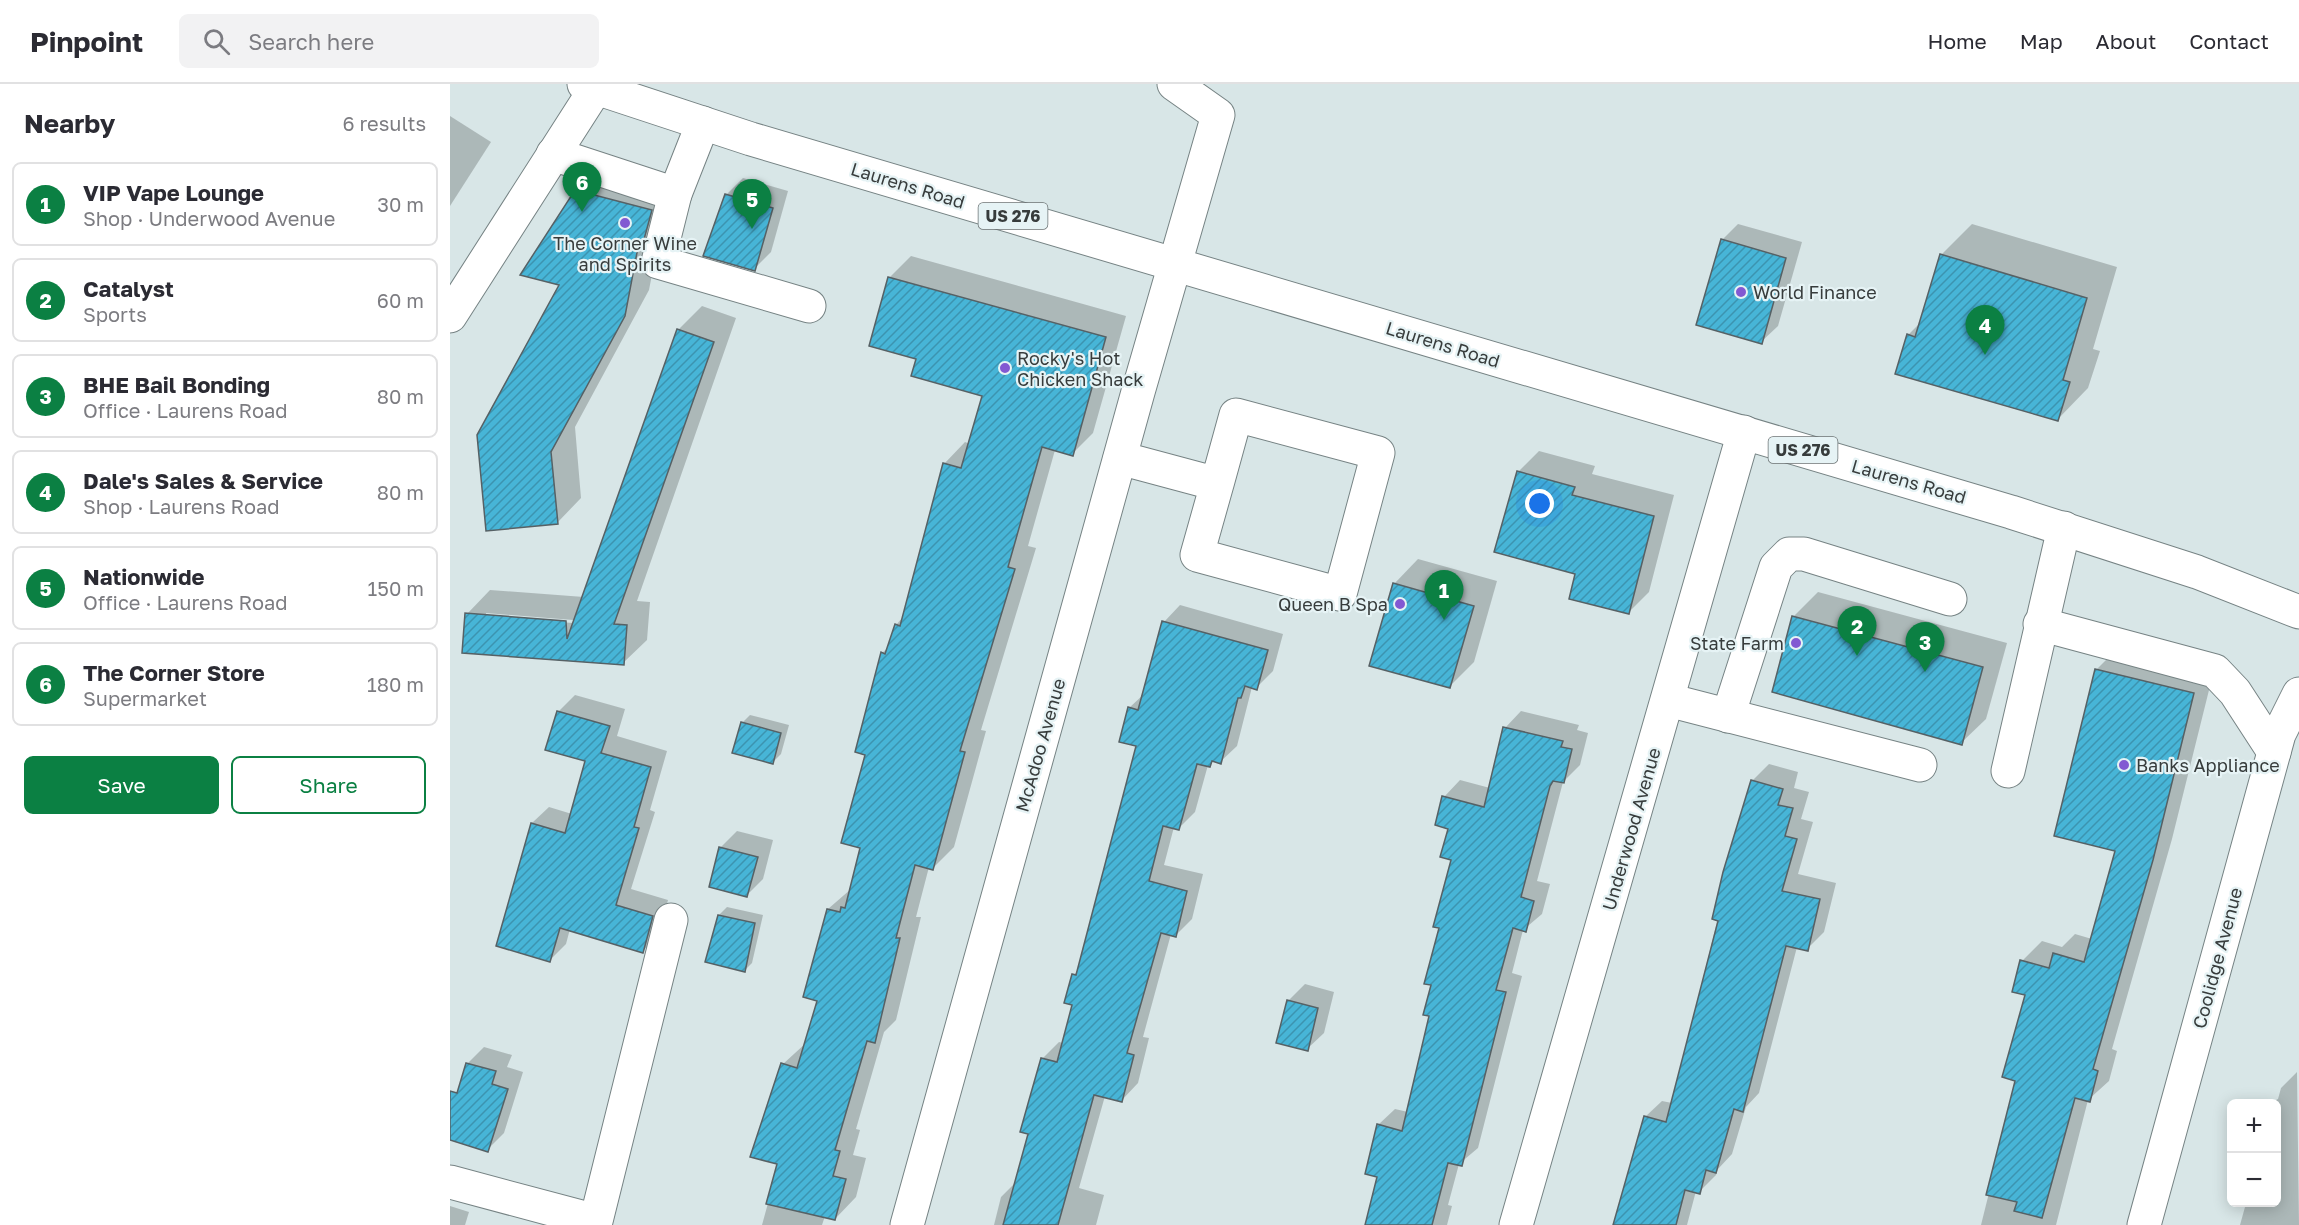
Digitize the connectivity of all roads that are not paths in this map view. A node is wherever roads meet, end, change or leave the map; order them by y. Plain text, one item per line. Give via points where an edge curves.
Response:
1 (1174, 84) edge
2 (590, 86) edge
3 (703, 123) junction
4 (553, 154) junction
5 (675, 194) junction
6 (1176, 265) junction
7 (809, 306) dead end
8 (450, 316) edge
9 (1744, 432) junction
10 (1120, 458) junction
11 (1217, 484) junction
12 (2064, 528) junction
13 (1950, 599) dead end
14 (2299, 612) edge
15 (2040, 624) junction
16 (2299, 694) edge
17 (1668, 700) junction
18 (1728, 716) junction
19 (2274, 752) junction
20 (1920, 765) dead end
21 (2008, 771) dead end
22 (671, 920) dead end
23 (450, 1182) edge
24 (595, 1223) edge
25 (907, 1225) edge
26 (1516, 1225) edge
27 (2144, 1225) edge

1 - 6 street, McAdoo Avenue via 1218,115
2 - 3 street, Laurens Road / US 276
2 - 4 street
3 - 5 street
3 - 6 street, Laurens Road / US 276
4 - 5 street
4 - 8 street
5 - 7 street via 658,262
6 - 9 street, Laurens Road / US 276
6 - 10 street, McAdoo Avenue
9 - 12 street, Laurens Road / US 276
9 - 17 street, Underwood Avenue
10 - 11 street
10 - 25 street, McAdoo Avenue
11 - 11 street via 1197,555 1340,594 1378,453 1236,414
12 - 14 street, Laurens Road / US 276 via 2197,572
12 - 15 street
13 - 18 street via 1804,554 1789,554 1776,567
15 - 19 street via 2215,670 2235,692
15 - 21 street
16 - 19 street, Coolidge Avenue
17 - 18 street
17 - 26 street, Underwood Avenue
18 - 20 street
19 - 27 street, Coolidge Avenue
22 - 24 street
23 - 24 street

